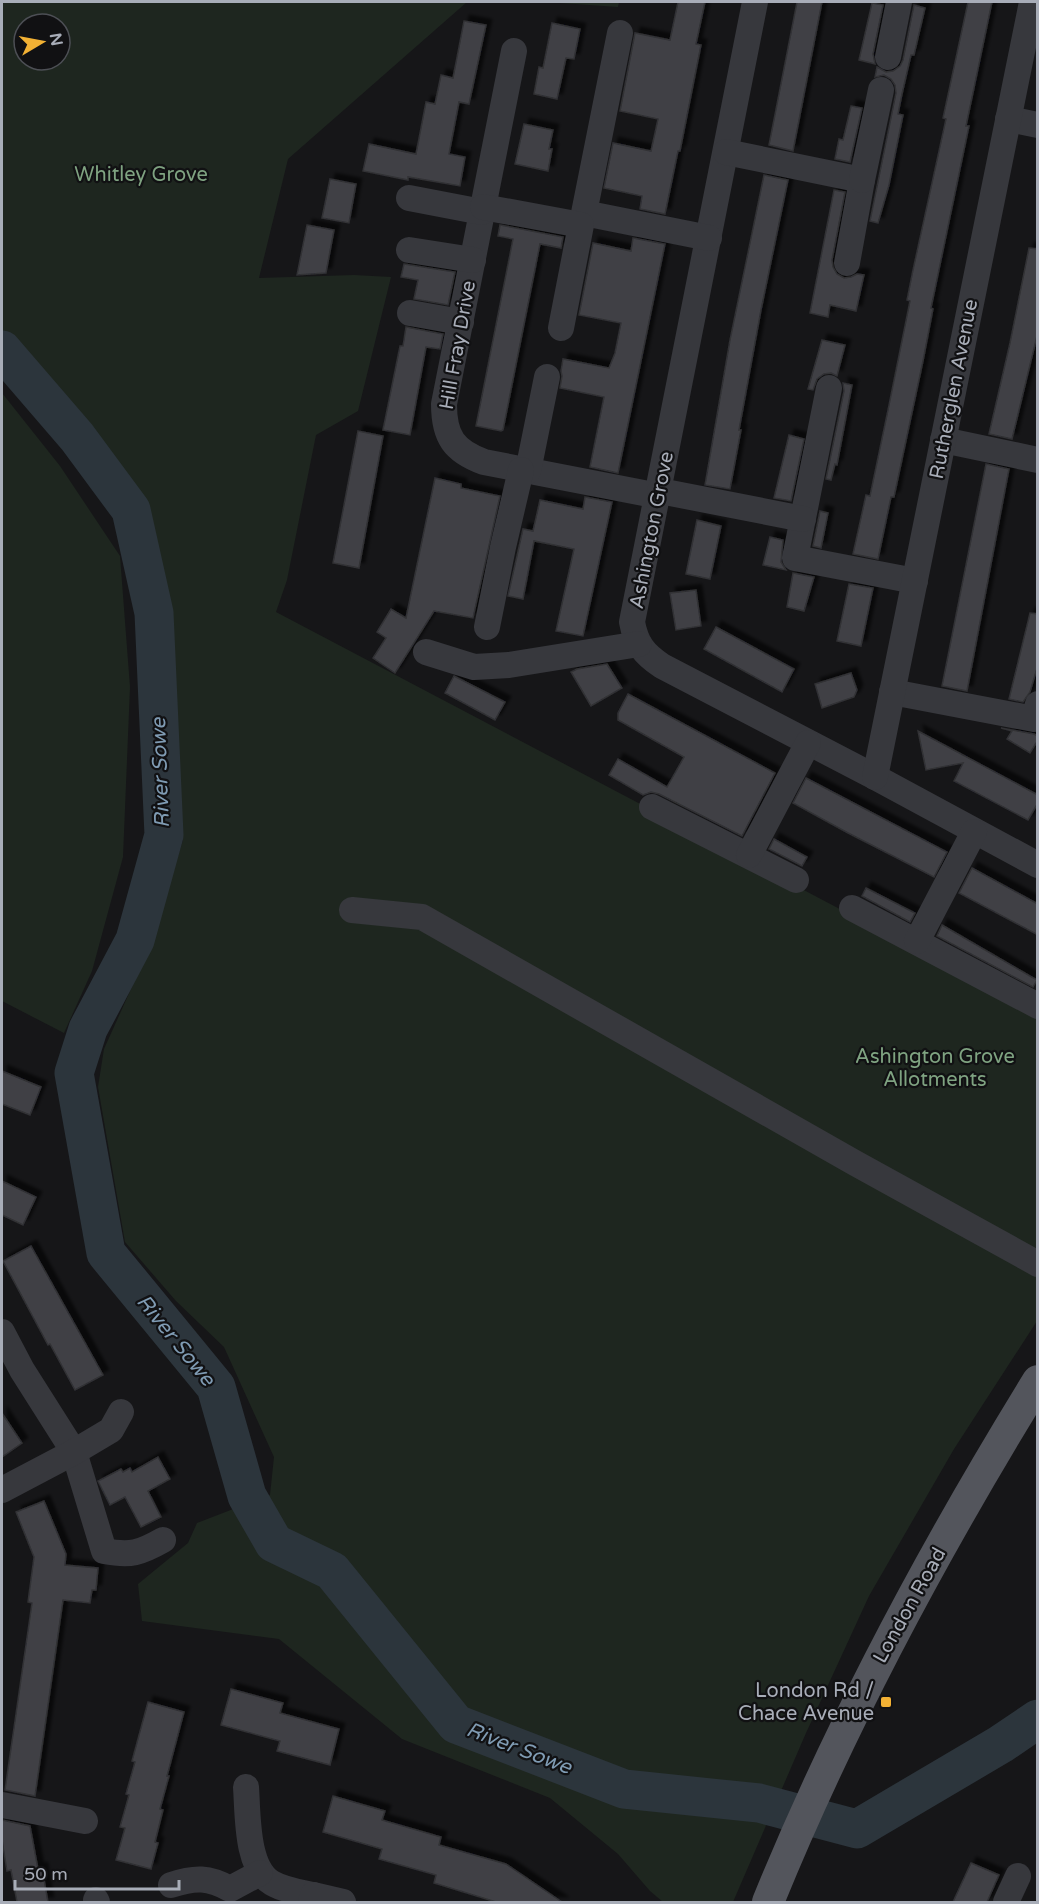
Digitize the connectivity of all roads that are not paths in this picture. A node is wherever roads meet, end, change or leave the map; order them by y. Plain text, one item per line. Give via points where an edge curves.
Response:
1 (755, 2) edge
2 (899, 2) edge
3 (1032, 2) edge
4 (620, 33) dead end
5 (514, 51) dead end
6 (888, 57) dead end
7 (880, 90) dead end
8 (1008, 119) junction
9 (1038, 125) edge
10 (726, 152) junction
11 (862, 180) junction
12 (409, 198) dead end
13 (483, 210) junction
14 (583, 219) junction
15 (709, 238) junction
16 (409, 250) dead end
17 (473, 260) junction
18 (848, 262) dead end
19 (410, 313) dead end
20 (460, 321) junction
21 (561, 328) dead end
22 (547, 377) dead end
23 (828, 388) dead end
24 (943, 440) junction
25 (1038, 460) edge
26 (525, 471) junction
27 (659, 494) junction
28 (803, 519) junction
29 (915, 581) junction
30 (487, 627) dead end
31 (639, 644) junction
32 (426, 652) dead end
33 (892, 692) junction
34 (1038, 704) edge
35 (808, 743) junction
36 (875, 777) junction
37 (652, 807) dead end
38 (974, 832) junction
39 (749, 855) junction
40 (1038, 866) edge
41 (796, 880) dead end
42 (852, 908) dead end
43 (352, 910) dead end
44 (917, 941) junction
45 (1038, 1006) edge
46 (1038, 1264) edge
47 (2, 1332) edge
48 (1038, 1381) edge
49 (121, 1412) dead end
50 (74, 1452) junction
51 (2, 1490) edge
52 (163, 1540) dead end
53 (246, 1787) dead end
54 (2, 1805) edge
55 (85, 1821) dead end
56 (260, 1873) junction
57 (1018, 1876) dead end
58 (171, 1886) dead end
59 (312, 1899) edge
60 (343, 1902) edge
61 (768, 1902) edge
62 (1006, 1902) edge

1 - 10 street, Ashington Grove
2 - 6 street
3 - 8 street, Rutherglen Avenue
4 - 14 street
5 - 13 street, Hill Fray Drive
7 - 11 street
8 - 9 street
8 - 24 street, Rutherglen Avenue
10 - 11 street
10 - 15 street, Ashington Grove
11 - 18 street
12 - 13 street
13 - 14 street
13 - 17 street, Hill Fray Drive
14 - 15 street
14 - 21 street
15 - 27 street, Ashington Grove
16 - 17 street
17 - 20 street, Hill Fray Drive
19 - 20 street
20 - 26 street, Hill Fray Drive via 444,404 447,430 459,450 468,456
22 - 26 street
23 - 28 street
24 - 25 street
24 - 29 street, Rutherglen Avenue
26 - 27 street, Hill Fray Drive
26 - 30 street via 502,547
27 - 28 street, Hill Fray Drive
27 - 31 street, Ashington Grove via 632,622
28 - 29 street via 795,558
29 - 33 street, Rutherglen Avenue
31 - 32 street via 474,667
31 - 35 street via 662,666
33 - 34 street via 1034,719
33 - 36 street, Rutherglen Avenue
35 - 36 street
35 - 39 street
36 - 38 street
37 - 39 street
38 - 40 street
38 - 44 street
39 - 41 street
42 - 44 street
43 - 46 street via 422,917
44 - 45 street
47 - 50 street
48 - 61 main road, London Road via 974,1484 872,1672
49 - 50 street via 111,1430
50 - 51 street
50 - 52 street via 104,1551 124,1555 142,1552
53 - 56 street via 253,1855
54 - 55 street
56 - 58 street via 230,1889 214,1880 185,1881
56 - 59 street via 272,1883
57 - 62 street
59 - 60 street

